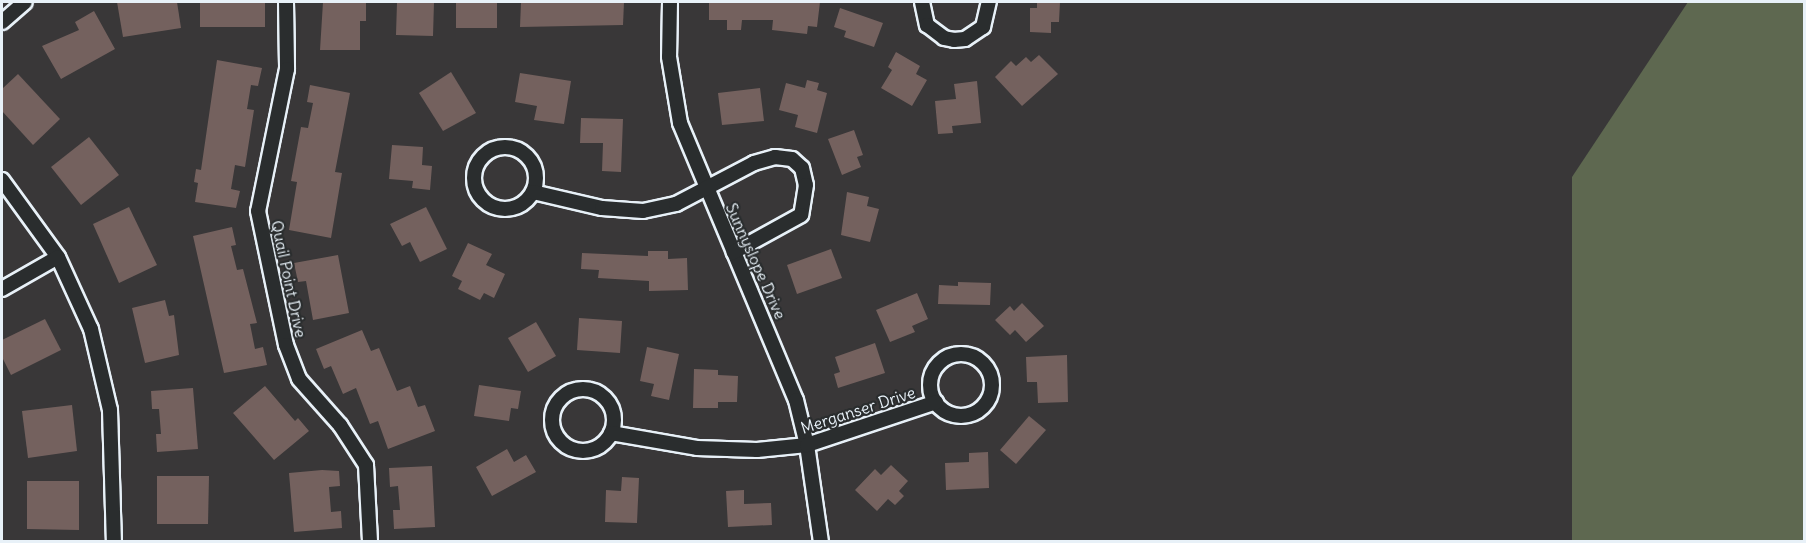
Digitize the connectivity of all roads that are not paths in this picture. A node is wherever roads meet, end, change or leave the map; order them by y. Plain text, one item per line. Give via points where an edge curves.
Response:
1 (25, 2) edge
2 (286, 2) edge
3 (670, 2) edge
4 (922, 2) edge
5 (989, 2) edge
6 (2, 22) edge
7 (2, 180) edge
8 (706, 190) junction
9 (533, 192) junction
10 (734, 252) junction
11 (58, 257) junction
12 (2, 289) edge
13 (936, 402) junction
14 (611, 433) junction
15 (807, 445) junction
16 (819, 539) edge
17 (114, 542) edge
18 (370, 542) edge

1 - 6 street
2 - 18 street, Quail Point Drive via 287,69 258,211 286,345 299,379 340,425 366,465
3 - 8 street, Sunnyslope Drive via 672,89 683,134
4 - 5 street via 927,25 934,33 954,40 975,34 983,27
7 - 11 street
8 - 9 street via 676,204 643,211 602,208
8 - 10 street, Sunnyslope Drive
8 - 10 street via 754,163 775,157 792,159 802,168 806,193 801,214
9 - 9 street via 536,171 524,153 504,147 484,156 478,165 475,183 484,201 492,206 520,206
10 - 15 street, Sunnyslope Drive via 780,354
11 - 12 street
11 - 17 street via 84,311 103,369 114,449
13 - 13 street, Merganser Drive via 951,414 980,410 987,402 992,384 986,365 968,354 947,357 939,363 930,382
13 - 15 street, Merganser Drive
14 - 14 street via 614,412 602,394 582,389 571,391 556,406 556,434 569,447 598,447
14 - 15 street, Merganser Drive via 714,449
15 - 16 street, Sunnyslope Drive

